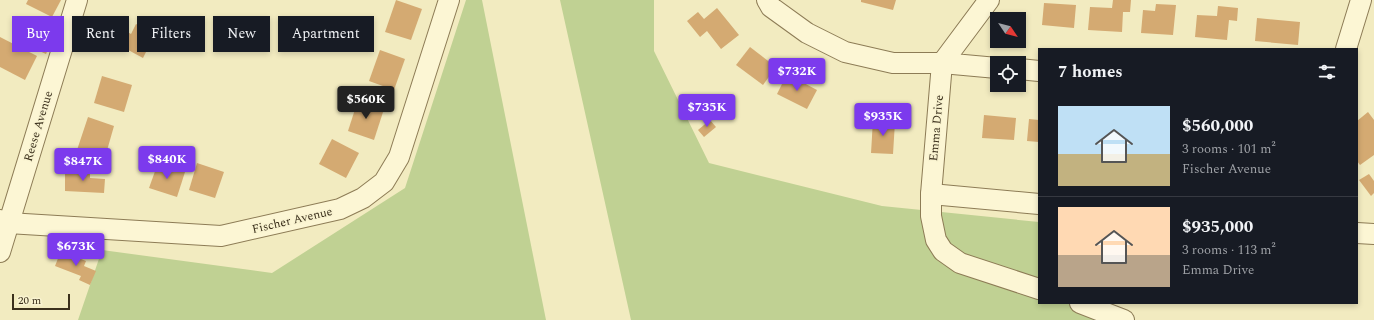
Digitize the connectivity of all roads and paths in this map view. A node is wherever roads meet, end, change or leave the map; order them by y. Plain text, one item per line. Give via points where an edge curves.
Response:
1 (78, 0) edge
2 (449, 0) edge
3 (767, 0) edge
4 (989, 0) edge
5 (1361, 0) edge
6 (1346, 48) edge
7 (942, 63) junction
8 (990, 67) edge
9 (1026, 70) edge
10 (1038, 71) edge
11 (931, 194) junction
12 (1038, 204) edge
13 (4, 221) edge
14 (1358, 233) edge
15 (1374, 234) edge
16 (0, 252) edge
17 (1038, 290) edge
18 (1083, 304) edge
19 (1124, 320) edge

1 - 13 street, Reese Avenue
2 - 13 street, Fischer Avenue via 399,157 384,182 363,198 340,209 221,236
3 - 7 street via 771,7 808,34 845,52 893,63
4 - 7 street
5 - 6 street
7 - 8 street
7 - 11 street, Emma Drive
9 - 10 street
11 - 12 street
11 - 17 street, Emma Drive via 932,230 943,251 960,262
13 - 16 street, Reese Avenue
14 - 15 street
18 - 19 street

